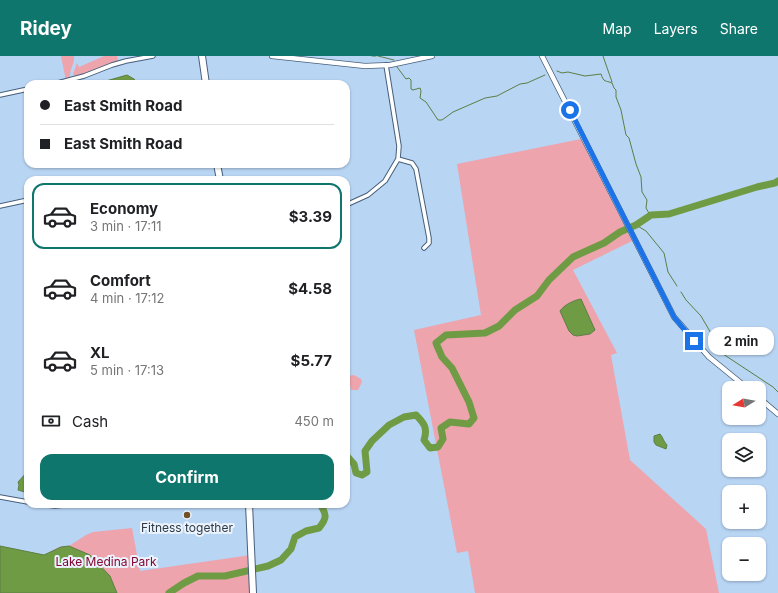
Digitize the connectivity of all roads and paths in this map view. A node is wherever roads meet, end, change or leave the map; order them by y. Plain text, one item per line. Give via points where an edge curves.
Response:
1 (153, 56) edge
2 (202, 56) edge
3 (272, 56) edge
4 (432, 56) edge
5 (542, 56) edge
6 (386, 65) junction
7 (71, 80) edge
8 (205, 80) edge
9 (24, 90) edge
10 (0, 95) edge
11 (398, 159) junction
12 (24, 201) edge
13 (350, 203) edge
14 (0, 206) edge
15 (424, 248) dead end
16 (738, 381) edge
17 (766, 404) edge
18 (778, 414) edge
19 (0, 497) edge
20 (24, 501) edge
21 (249, 508) edge
22 (253, 593) edge

1 - 7 street via 126,61
2 - 8 highway
3 - 6 street via 365,66
4 - 6 street
5 - 16 street via 674,317 709,357
6 - 11 street via 399,146
9 - 10 street
11 - 13 street via 380,186
11 - 15 street via 412,163 416,169 429,238 429,244
12 - 14 street
17 - 18 street
19 - 20 street
21 - 22 highway

